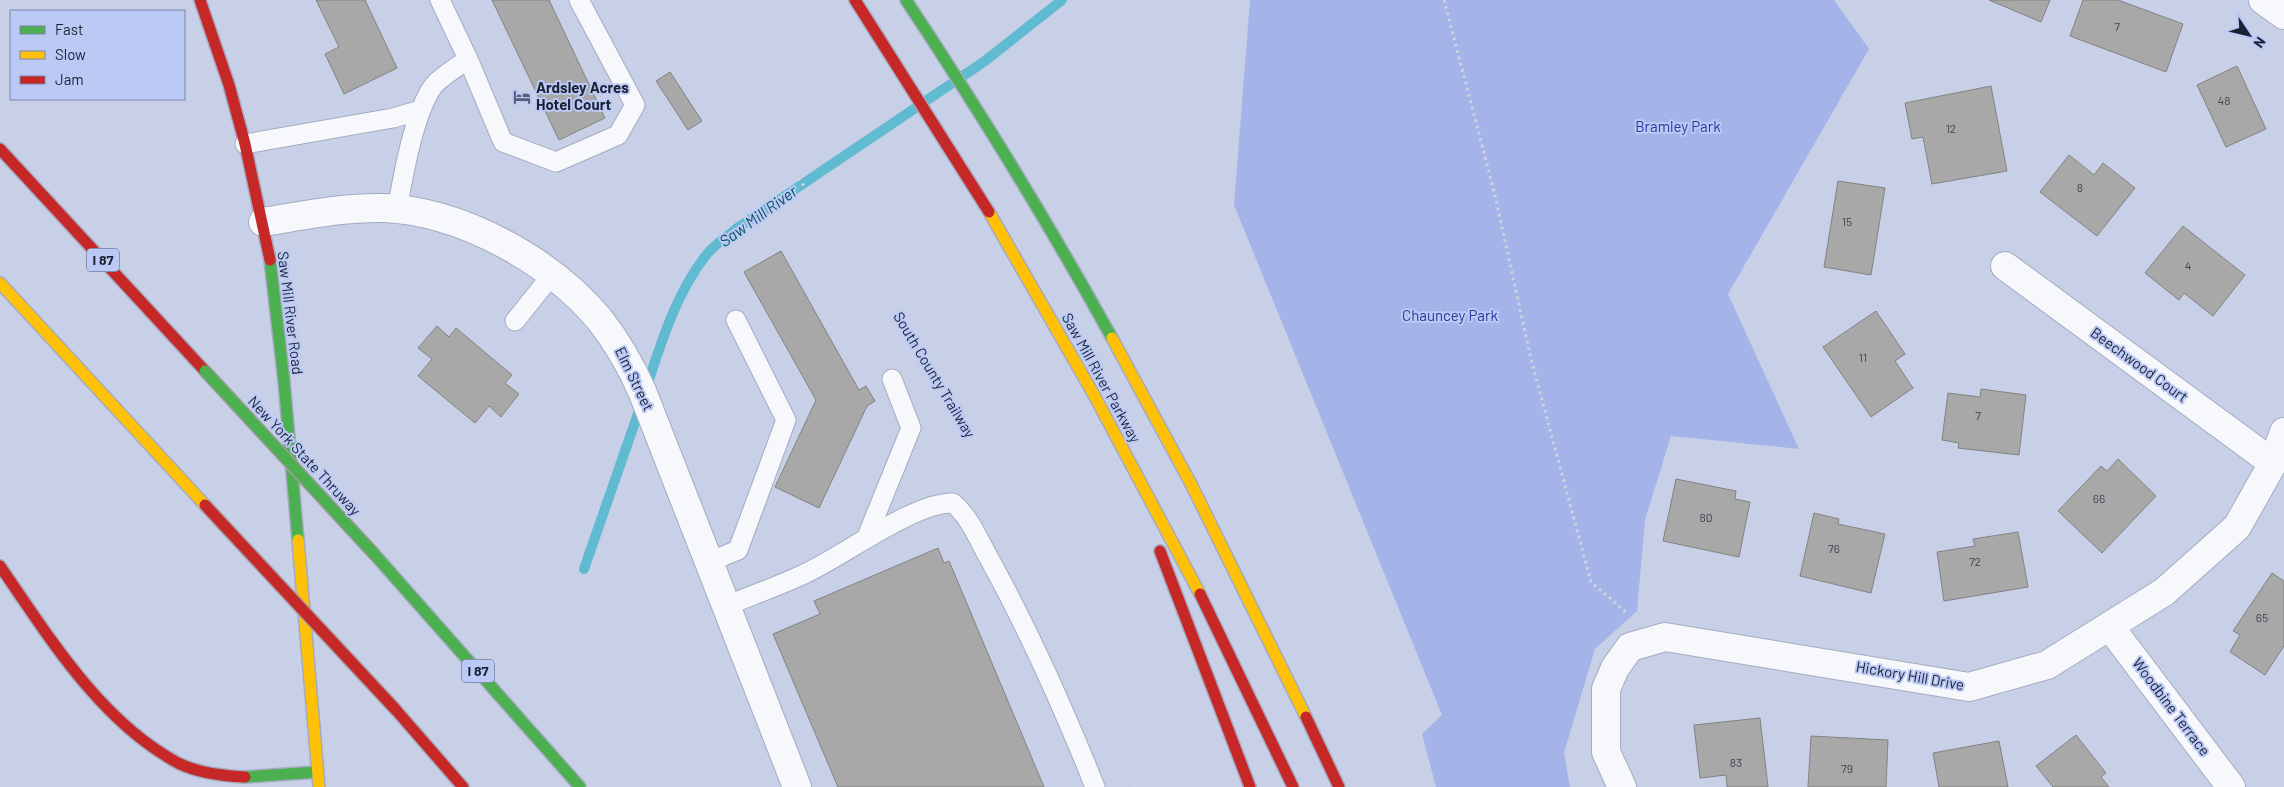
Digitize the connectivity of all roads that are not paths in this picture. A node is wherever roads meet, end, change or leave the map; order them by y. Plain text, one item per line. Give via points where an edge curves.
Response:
1 (200, 0) edge
2 (440, 0) edge
3 (579, 0) edge
4 (855, 0) edge
5 (906, 0) edge
6 (2263, 0) edge
7 (2284, 15) edge
8 (468, 60) junction
9 (421, 110) junction
10 (245, 144) junction
11 (0, 149) edge
12 (397, 210) junction
13 (263, 222) junction
14 (2005, 266) dead end
15 (551, 276) junction
16 (0, 284) edge
17 (736, 320) dead end
18 (515, 321) dead end
19 (892, 379) dead end
20 (1115, 432) junction
21 (2284, 432) edge
22 (2273, 463) junction
23 (1150, 525) dead end
24 (866, 539) junction
25 (1157, 543) dead end
26 (709, 562) junction
27 (0, 566) edge
28 (726, 606) junction
29 (2110, 627) junction
30 (317, 772) junction
31 (318, 787) edge
32 (463, 787) edge
33 (580, 787) edge
34 (797, 787) edge
35 (1095, 787) edge
36 (1250, 787) edge
37 (1293, 787) edge
38 (1339, 787) edge
39 (1622, 787) edge
40 (2231, 787) edge

1 - 10 main road, Saw Mill River Road
2 - 8 lane
3 - 8 lane via 635,106 618,135 556,162 503,142
4 - 20 main road, Saw Mill River Parkway via 954,152
5 - 38 main road, Saw Mill River Parkway via 990,129 1111,335 1234,569
6 - 7 street
8 - 9 lane via 435,84
9 - 10 lane via 393,118
9 - 12 lane
10 - 13 main road, Saw Mill River Road
11 - 33 main road, New York State Thruway / I 87, bridge via 376,556
12 - 13 street, Elm Street via 352,208
12 - 15 street, Elm Street via 443,217 470,227 507,246
13 - 30 main road, Saw Mill River Road via 284,381
14 - 22 street, Beechwood Court
15 - 18 lane
15 - 26 street, Elm Street via 586,305 610,333 634,374
16 - 32 main road, bridge via 396,710
17 - 26 lane via 786,420 738,550
19 - 24 lane via 911,428
20 - 23 main road
20 - 37 main road, Saw Mill River Parkway via 1188,572
21 - 22 street, Hickory Hill Drive
22 - 29 street, Hickory Hill Drive via 2237,527 2164,592
24 - 28 lane via 806,573
24 - 35 lane via 942,503 953,503 960,509 1018,610
25 - 36 main road
26 - 28 street, Elm Street
27 - 30 main road via 44,630 97,696 124,724 153,746 189,767 209,774 250,776
28 - 34 street, Elm Street
29 - 39 street, Hickory Hill Drive via 2047,665 1970,687 1665,637 1630,647 1615,668 1606,689 1606,752
29 - 40 street, Woodbine Terrace
30 - 31 main road, Saw Mill River Road

